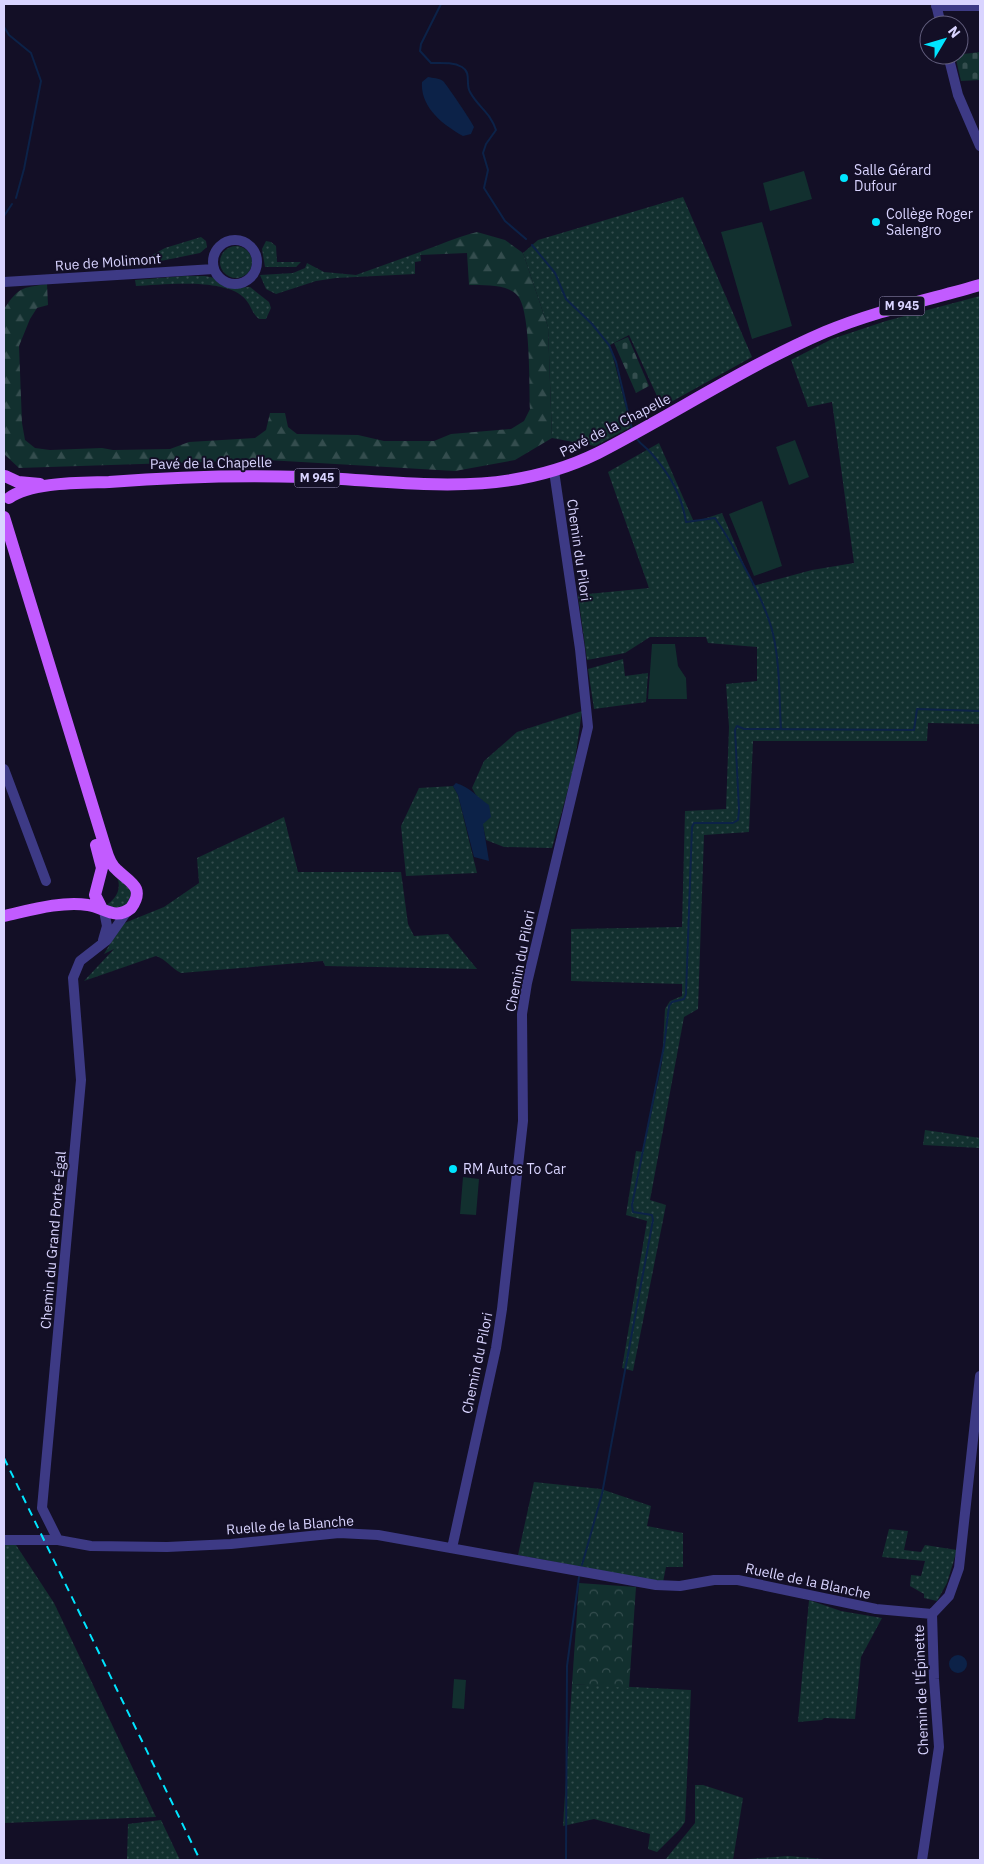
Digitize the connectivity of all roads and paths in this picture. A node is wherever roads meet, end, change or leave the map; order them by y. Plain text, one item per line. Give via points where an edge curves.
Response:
1 (936, 5) edge
2 (980, 6) edge
3 (950, 65) edge
4 (980, 146) edge
5 (214, 269) junction
6 (4, 282) edge
7 (980, 285) edge
8 (554, 471) junction
9 (4, 475) edge
10 (60, 485) junction
11 (5, 508) edge
12 (4, 549) edge
13 (4, 769) edge
14 (122, 874) junction
15 (46, 881) dead end
16 (97, 883) junction
17 (42, 908) junction
18 (103, 910) junction
19 (128, 910) junction
20 (4, 916) edge
21 (96, 949) junction
22 (980, 1376) edge
23 (4, 1540) edge
24 (58, 1540) junction
25 (452, 1548) junction
26 (932, 1614) junction
27 (922, 1860) edge

1 - 2 street
3 - 4 street via 958,95
5 - 5 street via 217,276 230,284 245,282 256,270 255,253 245,243 225,243 215,253
5 - 6 street, Rue de Molimont
7 - 8 main road, Pavé de la Chapelle / M 945 via 880,312 824,333 781,353 610,447
8 - 10 main road, Pavé de la Chapelle / M 945 via 516,481 473,485 261,476
8 - 25 street, Chemin du Pilori via 588,727 527,983 522,1014 524,1114 502,1309
9 - 10 main road, Pavé de la Chapelle / M 945 via 18,482
9 - 11 main road, Pavé de la Chapelle via 10,486
10 - 11 main road, Pavé de la Chapelle / M 945 via 22,492
11 - 14 main road via 106,850 113,866
12 - 16 main road via 100,860 101,872
13 - 15 street
14 - 16 main road via 108,874
14 - 19 main road via 136,888 135,900
16 - 17 main road via 82,895
16 - 18 main road via 95,898
17 - 18 main road via 80,904
17 - 20 main road
18 - 19 main road via 114,914
18 - 21 street, Chemin du Grand Porte-Égal via 107,929
19 - 21 street, Chemin du Grand Porte-Égal via 110,936
21 - 24 street, Chemin du Grand Porte-Égal via 80,961 73,978 80,1080 42,1508
22 - 26 street, Chemin de l'Épinette via 960,1564 949,1596
23 - 24 street, Ruelle de la Blanche
24 - 25 street, Ruelle de la Blanche via 91,1546 167,1546 360,1534
25 - 26 street, Ruelle de la Blanche via 672,1586 738,1580 876,1609
26 - 27 street, Chemin de l'Épinette via 939,1747

